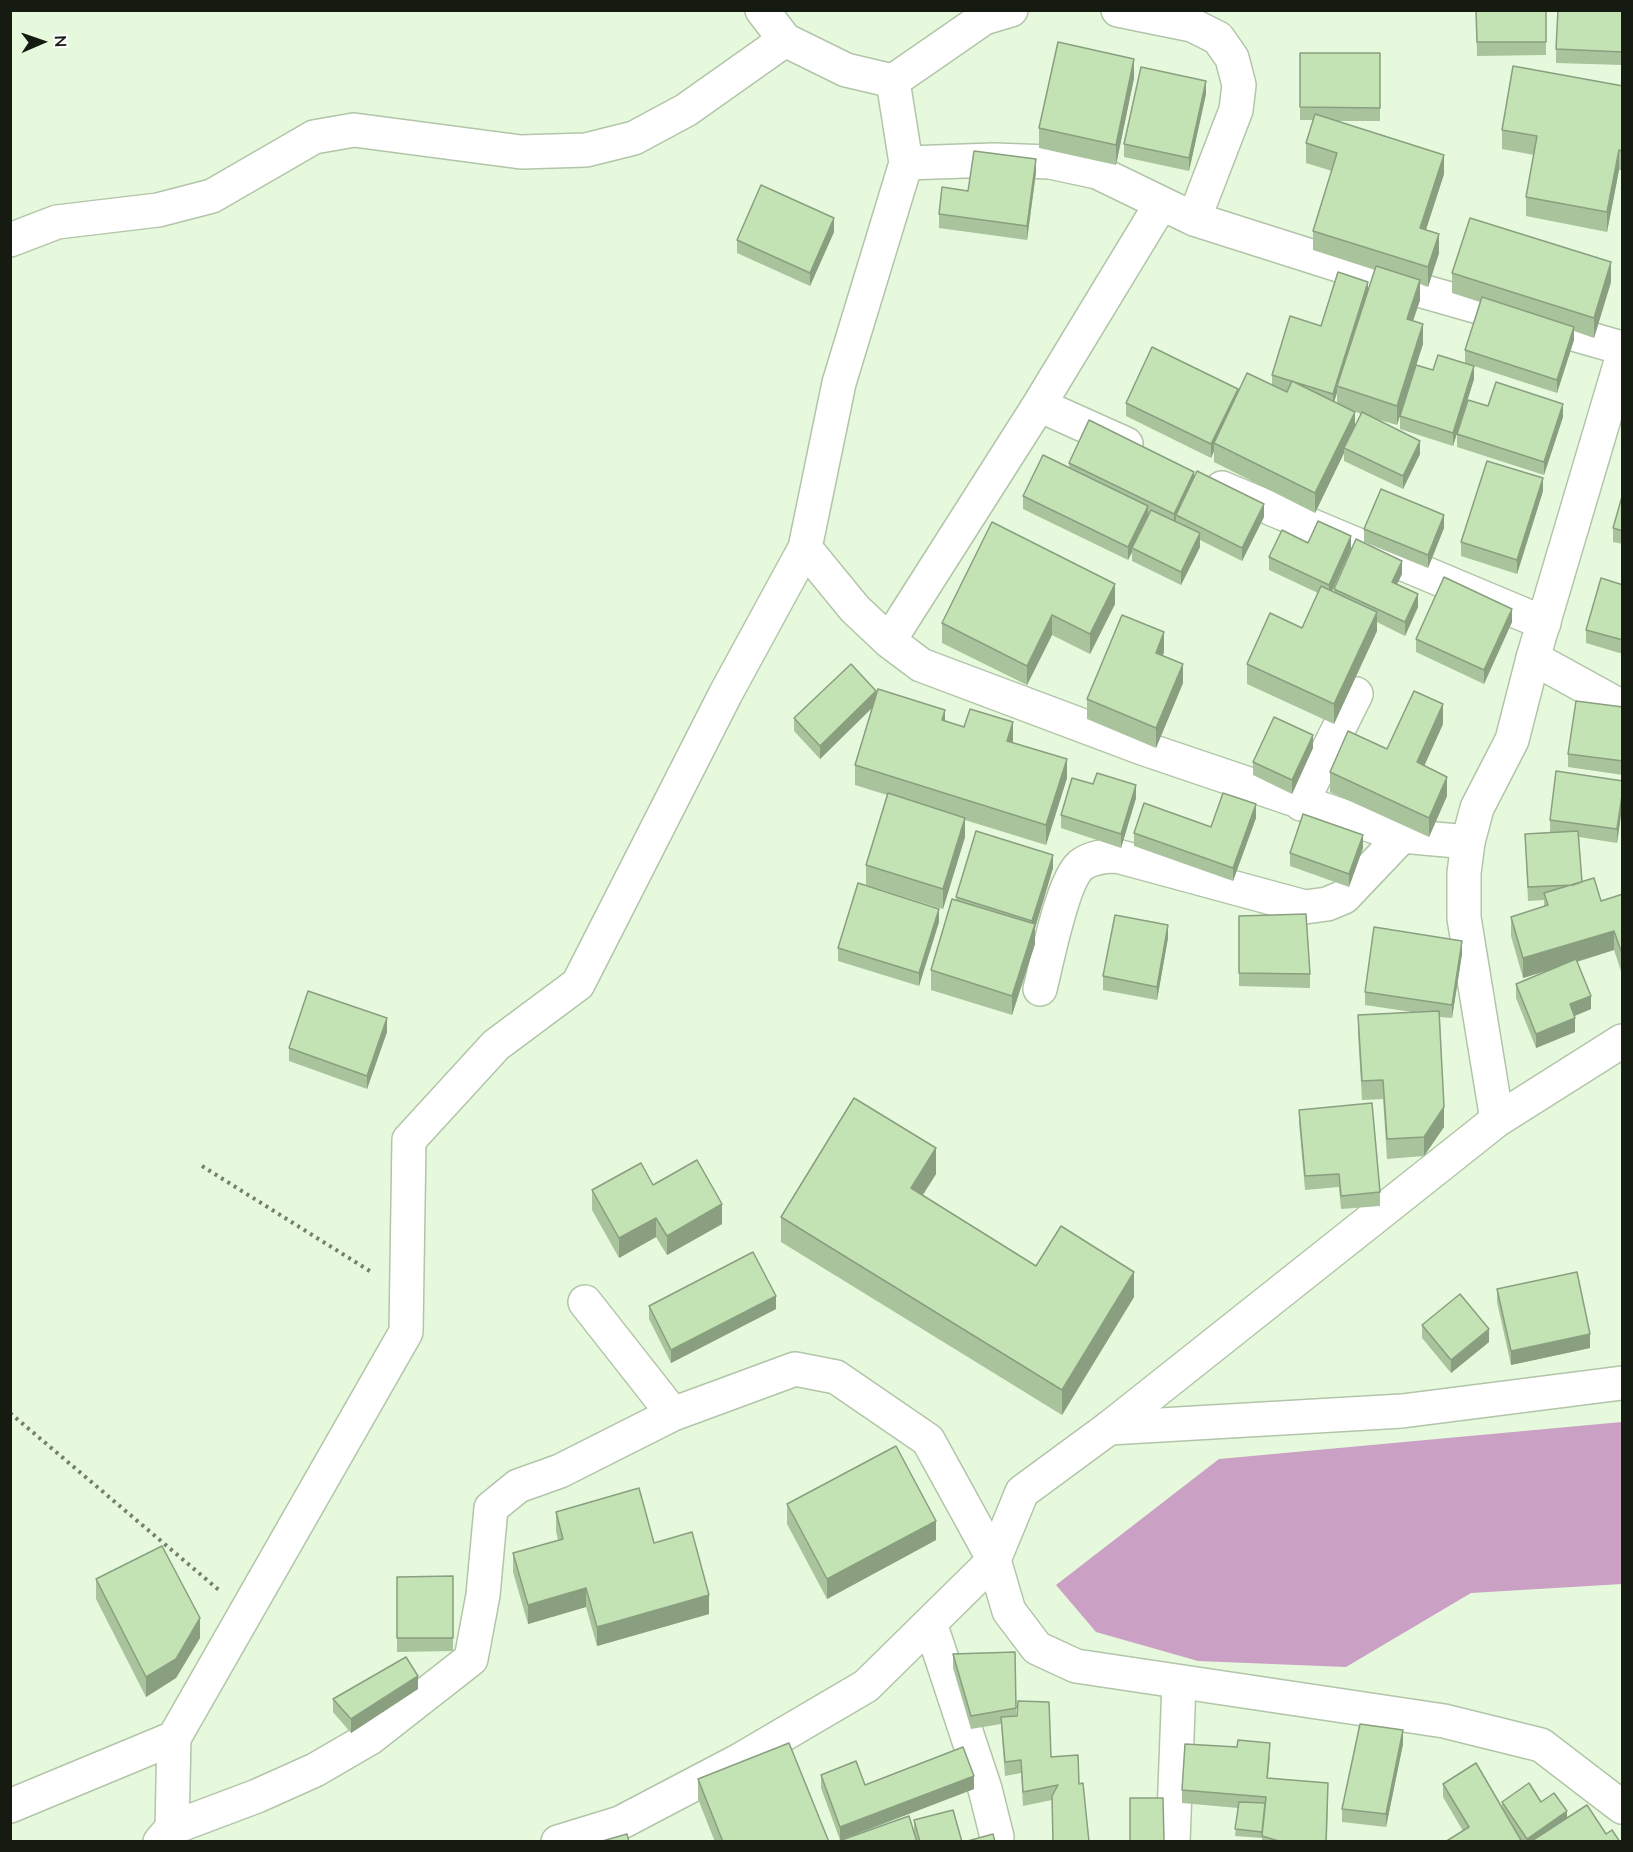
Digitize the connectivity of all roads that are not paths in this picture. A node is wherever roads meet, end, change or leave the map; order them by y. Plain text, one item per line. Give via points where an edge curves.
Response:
1 (762, 10) edge
2 (1011, 10) edge
3 (1118, 10) edge
4 (785, 40) junction
5 (893, 81) junction
6 (906, 163) junction
7 (1161, 204) junction
8 (1194, 219) junction
9 (10, 240) edge
10 (1623, 348) edge
11 (1623, 358) edge
12 (1039, 405) junction
13 (1148, 454) edge
14 (1192, 474) edge
15 (805, 548) junction
16 (1544, 623) junction
17 (889, 641) junction
18 (1533, 658) junction
19 (1356, 694) dead end
20 (1623, 707) edge
21 (1301, 804) junction
22 (1402, 836) junction
23 (1468, 842) junction
24 (1040, 989) dead end
25 (1623, 1041) edge
26 (1497, 1120) junction
27 (585, 1302) dead end
28 (1623, 1383) edge
29 (673, 1414) junction
30 (1108, 1428) junction
31 (994, 1560) junction
32 (930, 1623) junction
33 (1179, 1683) junction
34 (174, 1738) junction
35 (10, 1806) edge
36 (1623, 1807) edge
37 (166, 1835) edge
38 (997, 1837) dead end
39 (558, 1842) edge
40 (1173, 1842) edge

1 - 4 street
2 - 5 street via 984,18
3 - 8 street via 1192,25 1218,39 1232,58 1239,86 1236,110
4 - 5 street via 846,70
4 - 9 street via 686,110 634,138 586,150 521,152 354,130 314,137 212,196 158,210 57,222
5 - 6 street
6 - 7 street via 1050,162 1096,172
6 - 15 street via 839,384
7 - 8 street
7 - 12 street
8 - 10 street via 1408,287
11 - 16 street
12 - 13 street
12 - 17 street
14 - 16 street
15 - 17 street via 855,609
15 - 34 street via 726,693 578,984 496,1045 409,1140 406,1332
16 - 18 street
17 - 21 street via 921,665
18 - 20 street
18 - 23 street via 1512,740 1477,808
19 - 21 street
21 - 22 street
22 - 23 street
22 - 24 street via 1344,897 1305,907 1117,856 1096,857 1080,866 1067,887
23 - 26 street via 1464,918
25 - 26 street
26 - 30 street
27 - 29 street
28 - 30 street via 1402,1411
29 - 31 street via 795,1369 836,1377 928,1440
29 - 37 street via 560,1471 518,1486 491,1508 483,1595 471,1659 370,1738 315,1770
30 - 31 street via 1022,1492
31 - 32 street
31 - 33 street via 1009,1611 1037,1648 1076,1666
32 - 38 street
32 - 39 street via 866,1686 760,1749 620,1823
33 - 36 street via 1444,1721 1541,1745
33 - 40 street
34 - 35 street
34 - 37 street

